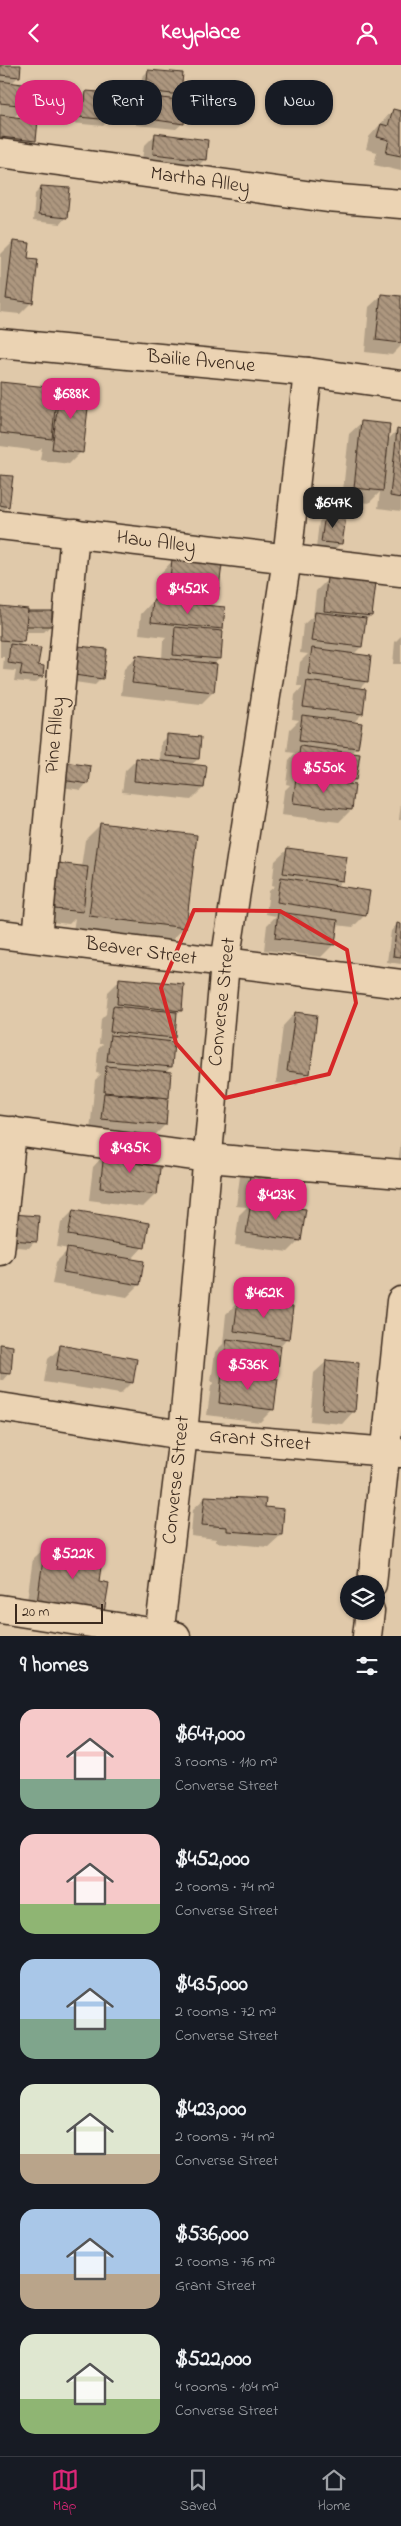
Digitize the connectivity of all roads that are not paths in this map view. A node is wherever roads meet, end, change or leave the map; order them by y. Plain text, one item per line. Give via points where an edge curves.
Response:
1 (0, 153) edge
2 (401, 204) edge
3 (0, 343) edge
4 (308, 372) junction
5 (401, 385) edge
6 (0, 525) edge
7 (75, 533) junction
8 (287, 559) junction
9 (401, 572) edge
10 (0, 934) edge
11 (37, 938) junction
12 (225, 963) junction
13 (401, 984) edge
14 (6, 1131) edge
15 (208, 1158) junction
16 (401, 1174) edge
17 (0, 1251) edge
18 (401, 1301) edge
19 (0, 1407) edge
20 (183, 1435) junction
21 (393, 1452) edge
22 (373, 1575) edge
23 (0, 1609) edge
24 (369, 1620) edge
25 (165, 1635) edge
26 (367, 1636) edge

1 - 2 street, Martha Alley via 328,198
3 - 4 street, Bailie Avenue
4 - 5 street, Bailie Avenue
4 - 8 street, Converse Street
6 - 7 street, Haw Alley
7 - 8 street, Haw Alley
7 - 11 street, Pine Alley
8 - 9 street, Haw Alley
8 - 12 street, Converse Street
10 - 11 street, Beaver Street
11 - 12 street, Beaver Street
12 - 13 street, Beaver Street
12 - 15 street, Converse Street
14 - 15 street
14 - 17 street
15 - 16 street
15 - 20 street, Converse Street
18 - 21 street
19 - 20 street, Grant Street
20 - 21 street, Grant Street
20 - 25 street, Converse Street
21 - 22 street
23 - 25 street
24 - 26 street

